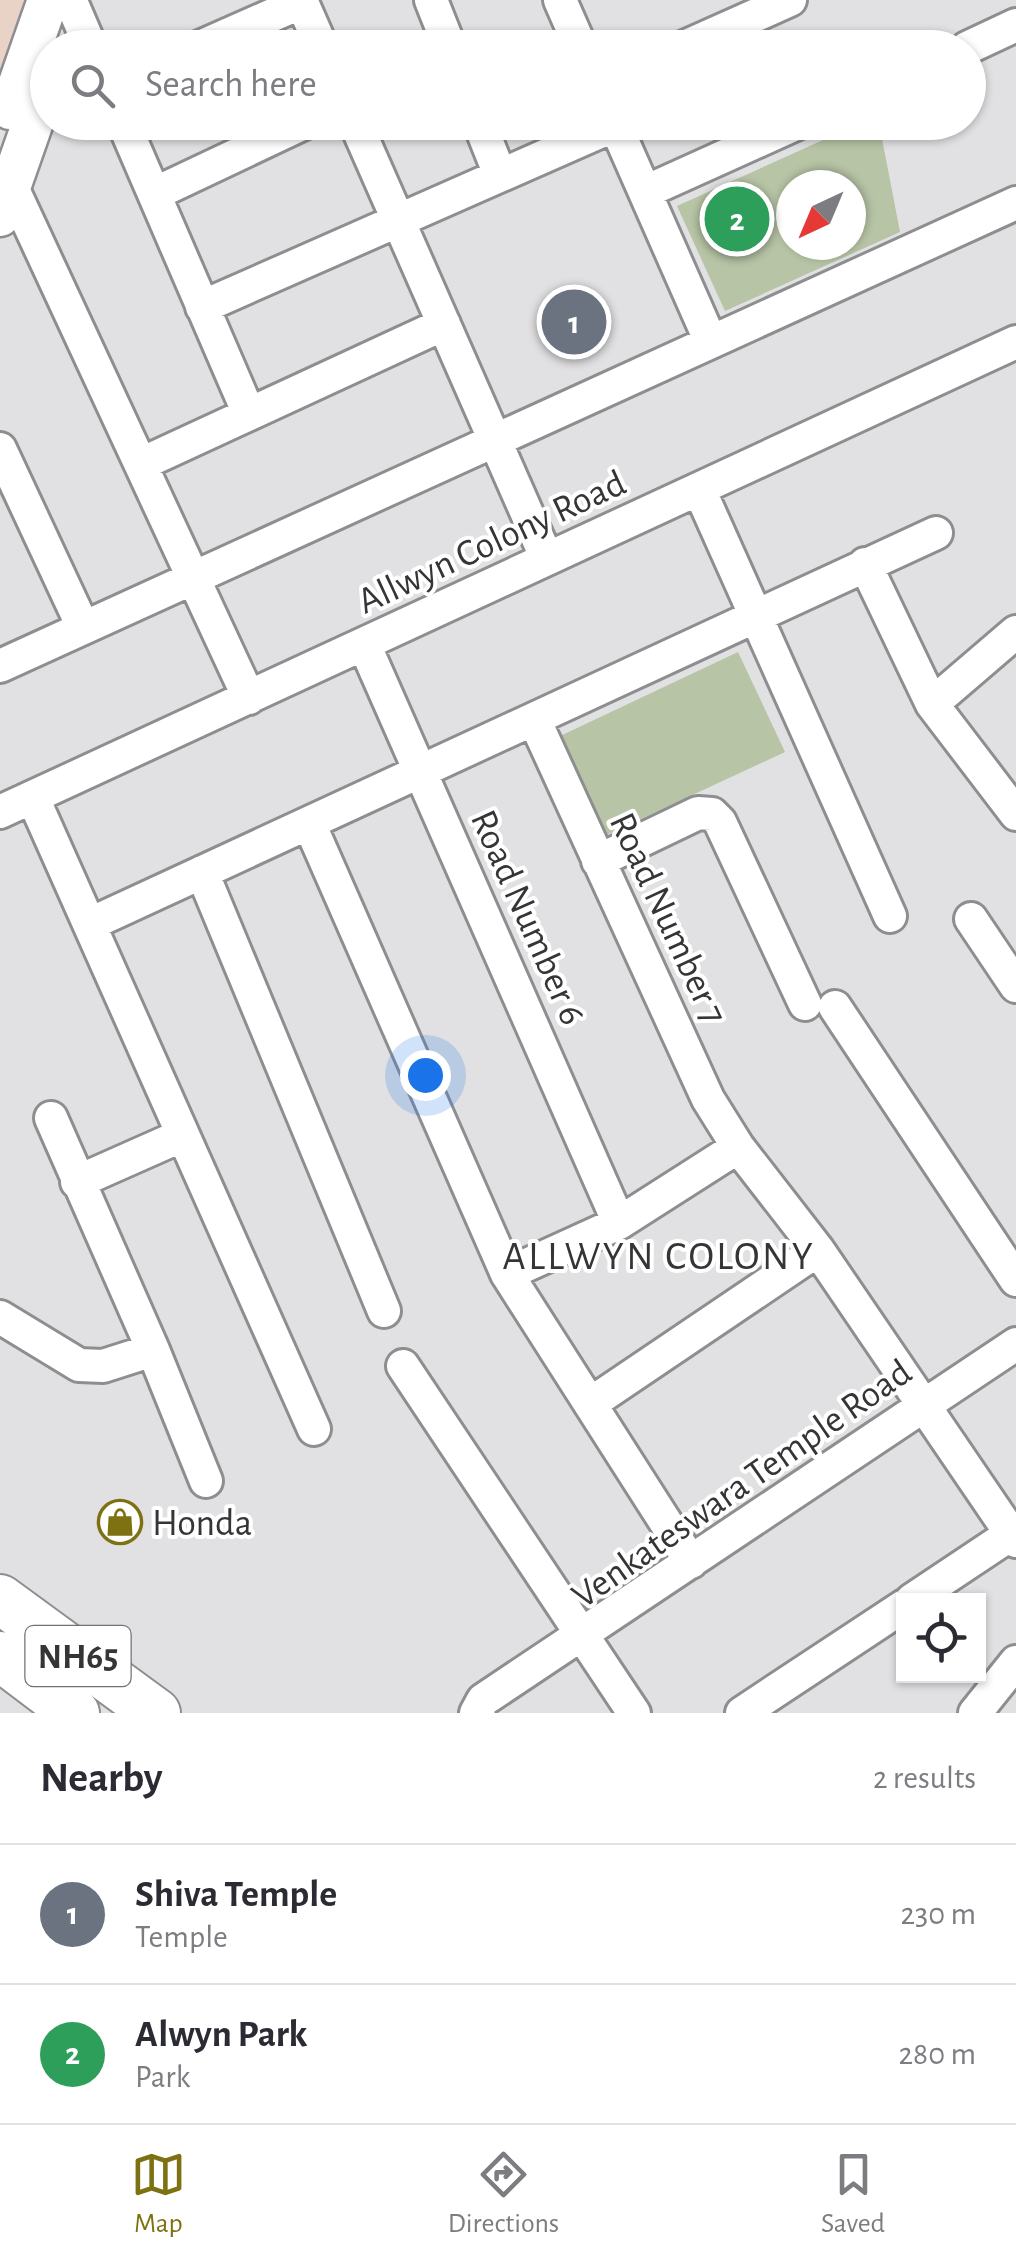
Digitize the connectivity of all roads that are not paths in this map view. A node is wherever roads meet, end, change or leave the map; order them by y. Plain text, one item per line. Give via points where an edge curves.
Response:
1 (432, 0) edge
2 (560, 0) edge
3 (790, 0) edge
4 (301, 1) edge
5 (66, 2) edge
6 (1016, 26) edge
7 (57, 30) edge
8 (61, 30) edge
9 (81, 30) edge
10 (237, 30) edge
11 (314, 30) edge
12 (443, 30) edge
13 (573, 30) edge
14 (722, 30) edge
15 (986, 39) edge
16 (26, 125) edge
17 (131, 140) edge
18 (268, 140) edge
19 (363, 140) edge
20 (486, 140) edge
21 (580, 140) edge
22 (622, 140) edge
23 (760, 140) edge
24 (500, 176) junction
25 (645, 192) junction
26 (154, 194) junction
27 (5, 200) edge
28 (1016, 203) edge
29 (398, 220) junction
30 (202, 306) junction
31 (444, 324) junction
32 (710, 340) junction
33 (1016, 342) edge
34 (249, 414) junction
35 (494, 439) junction
36 (0, 449) edge
37 (141, 464) junction
38 (699, 489) junction
39 (936, 533) dead end
40 (548, 559) junction
41 (866, 564) junction
42 (194, 578) junction
43 (754, 616) junction
44 (83, 628) junction
45 (1016, 632) edge
46 (364, 644) junction
47 (0, 666) edge
48 (249, 698) junction
49 (932, 704) junction
50 (534, 719) junction
51 (422, 770) junction
52 (32, 798) junction
53 (0, 812) edge
54 (1016, 814) edge
55 (309, 823) junction
56 (598, 861) junction
57 (202, 872) junction
58 (890, 916) dead end
59 (971, 919) dead end
60 (90, 924) junction
61 (1016, 986) edge
62 (50, 1118) dead end
63 (183, 1135) junction
64 (738, 1147) junction
65 (77, 1182) junction
66 (619, 1223) junction
67 (818, 1250) junction
68 (508, 1274) junction
69 (1016, 1280) edge
70 (384, 1311) dead end
71 (0, 1317) edge
72 (1016, 1344) edge
73 (153, 1350) junction
74 (403, 1366) dead end
75 (590, 1404) junction
76 (922, 1407) junction
77 (314, 1429) dead end
78 (206, 1481) dead end
79 (1014, 1538) edge
80 (692, 1562) junction
81 (924, 1593) edge
82 (0, 1599) edge
83 (896, 1611) edge
84 (581, 1633) junction
85 (1016, 1662) edge
86 (10, 1669) edge
87 (1016, 1692) edge
88 (982, 1712) edge
89 (75, 1713) edge
90 (156, 1713) edge
91 (476, 1713) edge
92 (634, 1713) edge
93 (742, 1713) edge

1 - 12 street
2 - 13 street
3 - 14 street
4 - 10 street
4 - 11 street
5 - 7 main road
5 - 8 main road
5 - 9 street
6 - 15 street
16 - 27 main road
17 - 26 street
18 - 26 street
19 - 29 street
20 - 24 street
21 - 24 street
22 - 25 street
23 - 25 street
24 - 29 street
25 - 32 street
26 - 30 street
27 - 37 street
28 - 32 street
29 - 30 street
29 - 31 street
30 - 34 street
31 - 34 street
31 - 35 street
32 - 35 street
33 - 38 street, Allwyn Colony Road
34 - 37 street
35 - 40 street
35 - 42 street
36 - 44 street
37 - 42 street
38 - 40 street, Allwyn Colony Road
38 - 43 street
39 - 41 street
40 - 46 street, Allwyn Colony Road
41 - 43 street
41 - 49 street
42 - 44 street
42 - 48 street
43 - 50 street
43 - 58 street
44 - 47 street
45 - 49 street
46 - 48 street, Allwyn Colony Road
46 - 51 street, Road Number 6
48 - 52 street, Allwyn Colony Road
49 - 54 street
50 - 51 street
50 - 56 street, Road Number 7
51 - 55 street
51 - 66 street, Road Number 6
52 - 53 street, Allwyn Colony Road
52 - 60 street
55 - 57 street
55 - 68 street
56 - 64 street, Road Number 7 via 708,1099
56 - 69 street via 698,813 720,822 820,1006
57 - 60 street
57 - 70 street
59 - 61 street
60 - 63 street
62 - 65 street
63 - 65 street
63 - 77 street
64 - 66 street
64 - 67 street, Road Number 7
65 - 73 street
66 - 68 street
67 - 75 street
67 - 76 street, Road Number 7
68 - 75 street
71 - 73 street via 79,1366
72 - 76 street, Venkateswara Temple Road
73 - 78 street
74 - 84 street
75 - 80 street
76 - 79 street, Road Number 7
76 - 80 street, Venkateswara Temple Road
79 - 81 street
80 - 84 street, Venkateswara Temple Road
82 - 90 highway, NH65
83 - 93 street
84 - 91 street via 483,1700
84 - 92 street, Venkateswara Temple Road
85 - 88 street
86 - 89 highway, NH65
87 - 88 street

